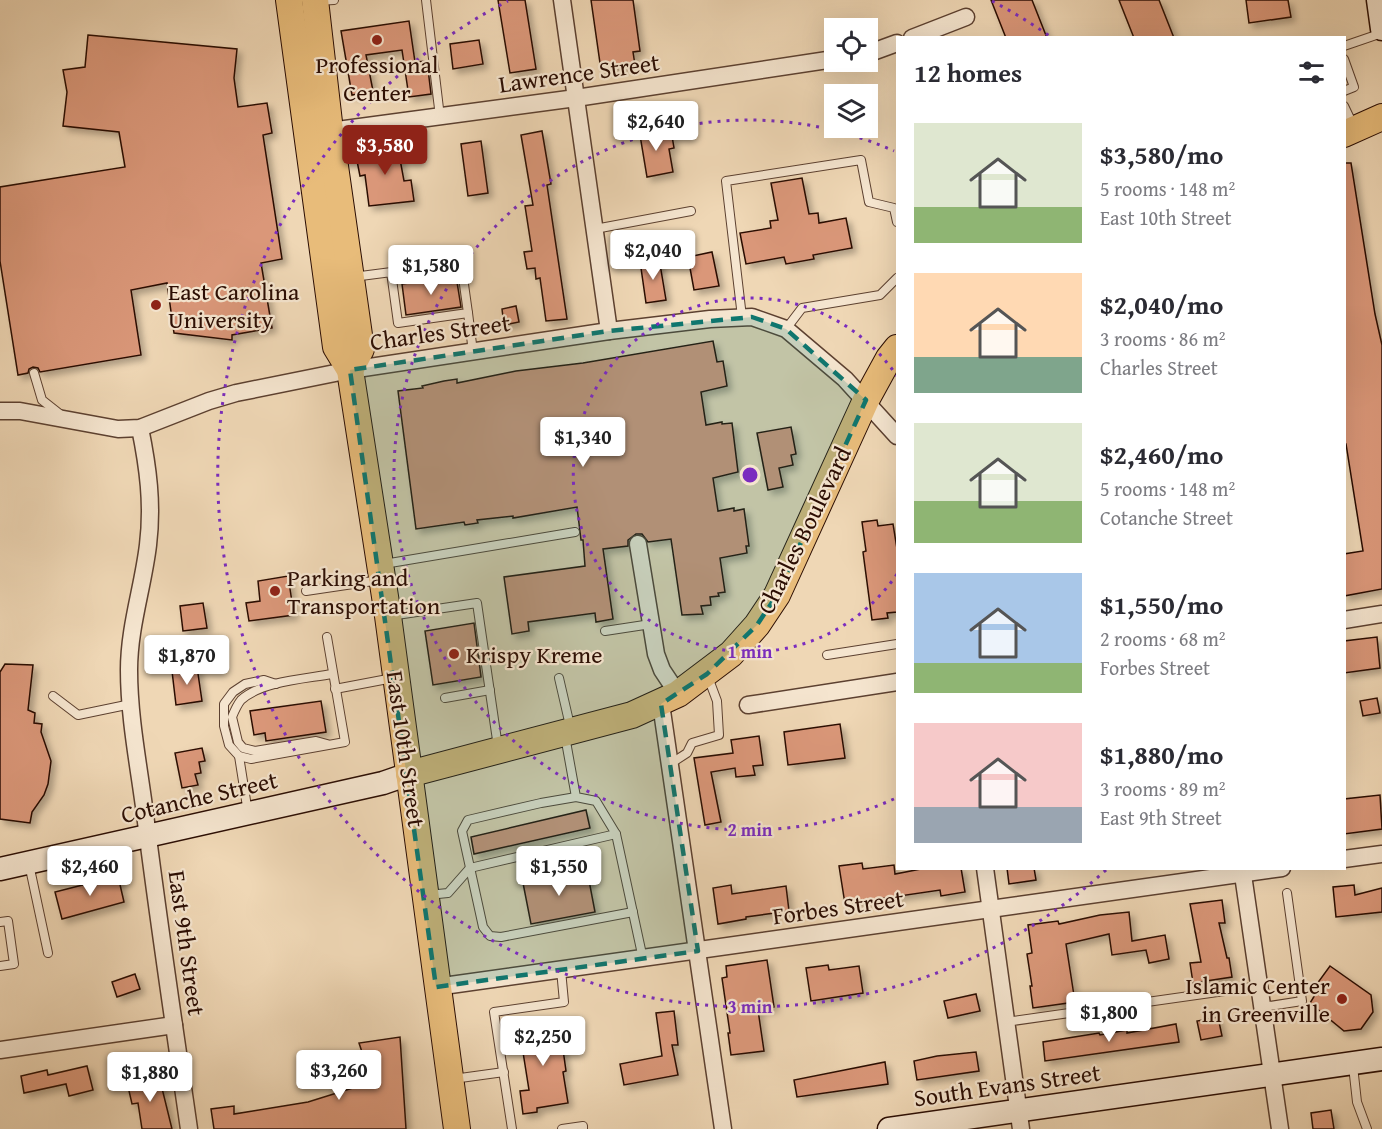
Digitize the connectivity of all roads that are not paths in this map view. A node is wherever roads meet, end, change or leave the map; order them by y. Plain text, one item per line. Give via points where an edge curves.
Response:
1 (289, 0) edge
2 (321, 0) edge
3 (426, 0) edge
4 (562, 0) edge
5 (1378, 0) edge
6 (966, 17) dead end
7 (1382, 31) edge
8 (917, 36) edge
9 (896, 43) edge
10 (1346, 45) edge
11 (878, 50) edge
12 (824, 61) edge
13 (1346, 65) edge
14 (1346, 90) edge
15 (576, 98) junction
16 (1346, 116) edge
17 (440, 117) junction
18 (1382, 117) edge
19 (330, 131) junction
20 (1349, 132) edge
21 (691, 211) dead end
22 (896, 217) edge
23 (595, 230) junction
24 (391, 272) junction
25 (351, 278) junction
26 (896, 279) edge
27 (468, 313) junction
28 (742, 317) junction
29 (786, 328) junction
30 (609, 331) junction
31 (896, 349) edge
32 (473, 352) junction
33 (350, 370) junction
34 (34, 372) dead end
35 (866, 400) junction
36 (0, 411) edge
37 (69, 421) junction
38 (140, 428) junction
39 (896, 435) edge
40 (575, 532) dead end
41 (638, 544) dead end
42 (382, 572) junction
43 (306, 591) dead end
44 (1382, 614) edge
45 (388, 616) junction
46 (1346, 620) edge
47 (651, 624) junction
48 (605, 631) dead end
49 (327, 637) dead end
50 (896, 644) edge
51 (827, 656) dead end
52 (333, 674) junction
53 (707, 674) junction
54 (396, 678) junction
55 (559, 678) dead end
56 (896, 682) edge
57 (276, 684) junction
58 (335, 689) junction
59 (490, 690) junction
60 (53, 696) dead end
61 (445, 698) dead end
62 (670, 699) junction
63 (131, 704) junction
64 (748, 705) dead end
65 (568, 732) junction
66 (330, 745) junction
67 (499, 750) junction
68 (238, 756) junction
69 (670, 764) junction
70 (409, 774) junction
71 (576, 797) junction
72 (248, 813) junction
73 (616, 834) junction
74 (147, 836) junction
75 (1382, 854) edge
76 (1346, 860) edge
77 (29, 863) junction
78 (470, 868) junction
79 (0, 869) edge
80 (985, 870) edge
81 (1243, 871) edge
82 (1287, 893) dead end
83 (425, 896) junction
84 (990, 910) junction
85 (633, 912) junction
86 (0, 922) edge
87 (698, 951) junction
88 (48, 953) dead end
89 (643, 960) junction
90 (0, 966) edge
91 (561, 970) junction
92 (1260, 986) junction
93 (436, 987) junction
94 (1263, 1007) junction
95 (1006, 1022) junction
96 (174, 1025) junction
97 (0, 1050) edge
98 (1382, 1059) edge
99 (1352, 1063) junction
100 (504, 1072) junction
101 (1272, 1074) junction
102 (450, 1080) junction
103 (1020, 1120) edge
104 (189, 1129) edge
105 (457, 1129) edge
106 (512, 1129) edge
107 (562, 1129) edge
108 (583, 1129) edge
109 (723, 1129) edge
110 (889, 1129) edge
111 (1281, 1129) edge
112 (1367, 1129) edge

1 - 33 main road, East 10th Street via 336,347
2 - 19 main road, East 10th Street
3 - 17 lane
4 - 15 street
5 - 7 main road
6 - 8 street
7 - 10 lane
9 - 11 street
12 - 15 street, Lawrence Street
13 - 14 lane via 1354,87
15 - 17 street, Lawrence Street
15 - 23 street
16 - 20 lane
17 - 19 street, Lawrence Street
18 - 20 main road
19 - 25 main road, East 10th Street
21 - 23 lane
22 - 28 lane via 894,208 869,202 861,160 726,181
23 - 30 street
24 - 25 lane
24 - 27 lane via 461,263
24 - 27 lane via 398,323
25 - 33 main road, East 10th Street via 361,349
26 - 29 lane via 880,295 802,308
27 - 32 lane
28 - 29 street, Charles Street
28 - 30 street, Charles Street
29 - 35 street, Charles Street
30 - 32 street, Charles Street
31 - 35 main road, Charles Boulevard
32 - 33 street, Charles Street
33 - 38 street, Charles Street via 236,393
33 - 42 main road, East 10th Street
34 - 37 lane via 42,400
35 - 39 street, Charles Street
35 - 53 main road, Charles Boulevard via 777,595 757,625
36 - 37 street, Charles Street
37 - 38 street, Charles Street via 118,429
38 - 63 street, East 9th Street via 150,480 151,511 129,656
40 - 42 lane
41 - 47 street
42 - 43 lane
42 - 45 main road, East 10th Street
44 - 46 street
45 - 54 main road, East 10th Street
45 - 59 lane via 477,603
47 - 48 lane
47 - 62 street
49 - 52 lane
50 - 51 lane
52 - 57 lane
52 - 58 lane
53 - 62 main road, Charles Boulevard
53 - 69 lane via 717,701 719,735 693,742 687,753
54 - 58 lane
54 - 70 main road, East 10th Street
55 - 65 lane
56 - 64 street
57 - 66 lane via 237,706 232,717 243,748 255,751 316,741
57 - 68 lane via 264,680 245,684 224,704 229,745
58 - 66 lane via 345,742
59 - 61 lane
59 - 67 lane
60 - 63 lane via 78,715
62 - 65 main road, Charles Boulevard via 632,715
62 - 69 street
63 - 74 street, East 9th Street
65 - 67 main road, Charles Boulevard
65 - 71 lane
66 - 68 lane via 251,759
67 - 70 main road, Charles Boulevard
68 - 72 lane
69 - 87 street
70 - 72 main road, Cotanche Street
70 - 83 main road, East 10th Street
71 - 73 lane via 596,801
71 - 78 lane via 468,820 462,831
72 - 74 main road, Cotanche Street
73 - 78 lane
73 - 85 lane
74 - 77 main road, Cotanche Street
74 - 96 street, East 9th Street
75 - 76 street
77 - 79 main road, Cotanche Street
77 - 88 lane
78 - 83 lane via 448,892
78 - 85 lane via 483,927 490,936
80 - 84 street
81 - 84 street, Forbes Street
81 - 92 street
82 - 94 lane via 1302,1001
83 - 93 main road, East 10th Street
84 - 87 street, Forbes Street
84 - 95 street
85 - 89 lane
86 - 90 lane via 8,921 14,964
87 - 89 street, Forbes Street
87 - 109 street
89 - 91 street, Forbes Street
91 - 93 street, Forbes Street
91 - 100 lane via 564,1002 494,1012
92 - 94 street
92 - 95 lane
93 - 102 main road, East 10th Street
94 - 101 street
95 - 103 street
96 - 97 street
96 - 104 street, East 9th Street
98 - 99 main road, South Evans Street
99 - 101 main road, South Evans Street
99 - 112 lane via 1357,1102
100 - 102 lane
100 - 106 lane
101 - 103 main road, South Evans Street
101 - 111 street
102 - 105 main road, East 10th Street
103 - 110 main road, South Evans Street
107 - 108 lane

